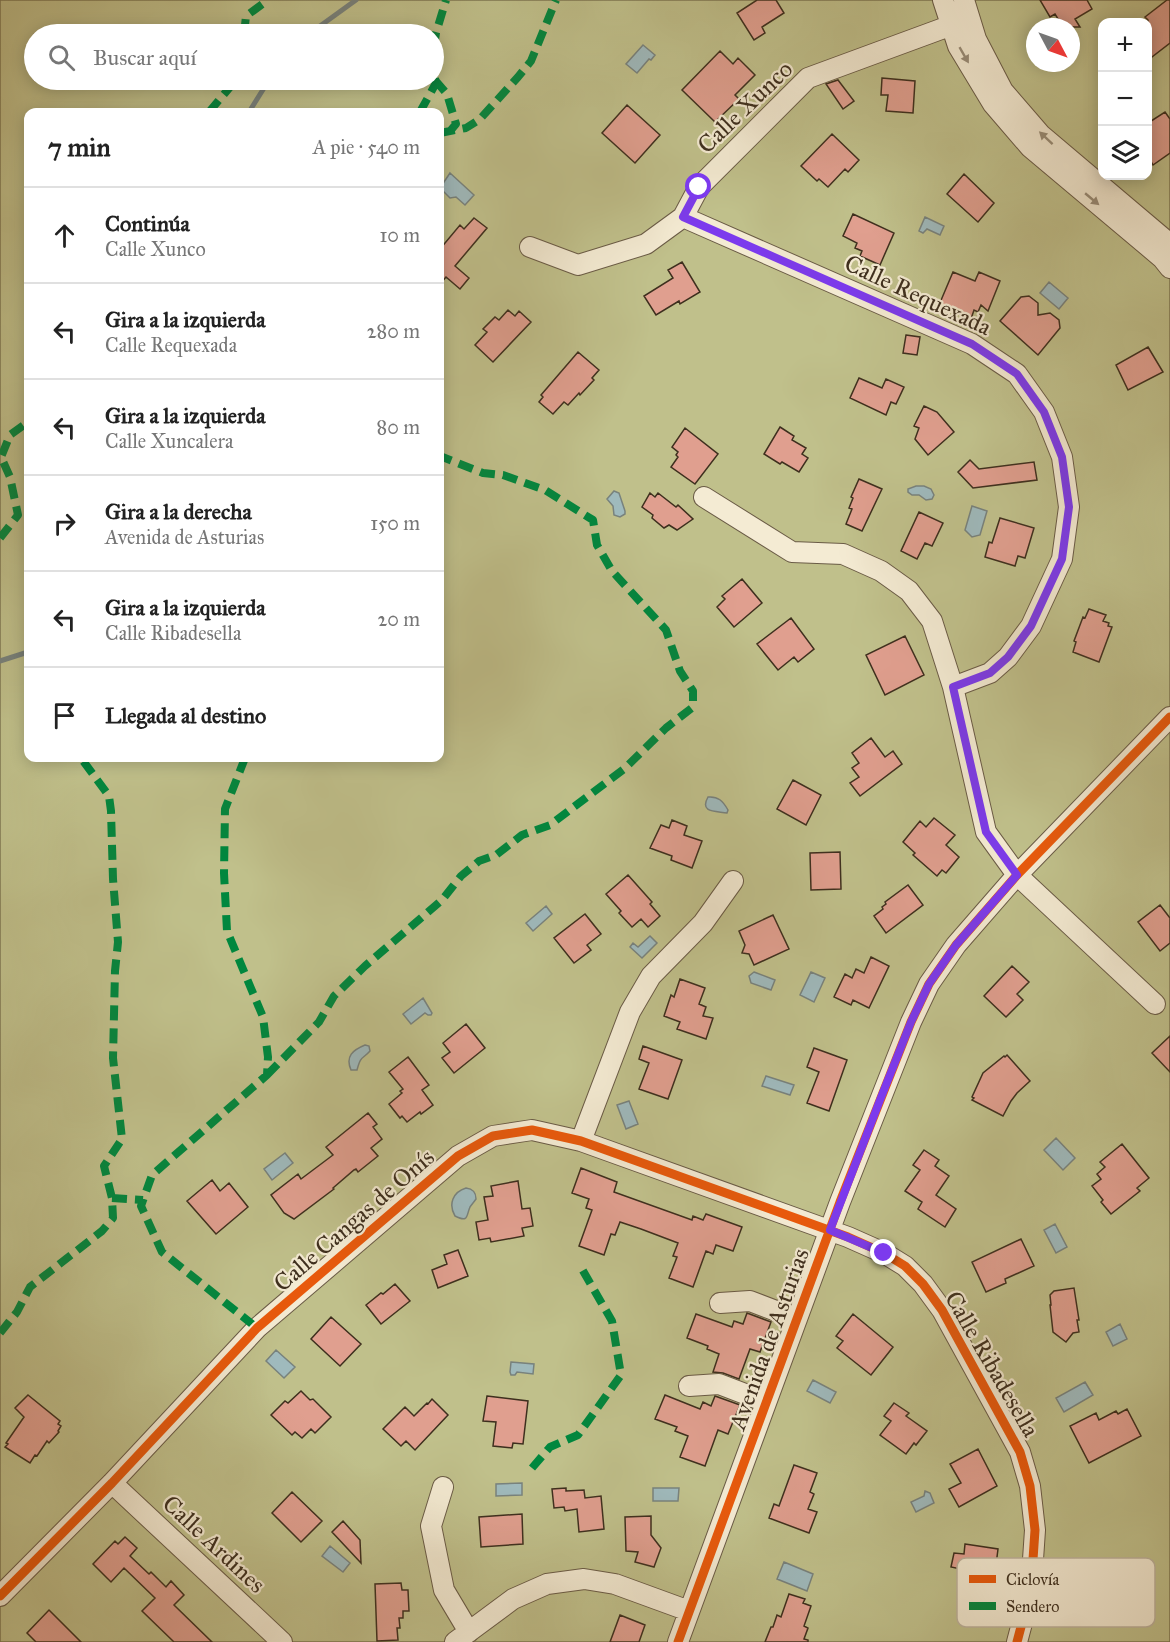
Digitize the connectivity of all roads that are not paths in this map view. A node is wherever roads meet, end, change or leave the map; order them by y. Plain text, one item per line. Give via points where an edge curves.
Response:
1 (943, 0) edge
2 (964, 0) edge
3 (952, 25) junction
4 (683, 217) junction
5 (1170, 244) edge
6 (530, 247) dead end
7 (1170, 268) edge
8 (704, 497) dead end
9 (953, 687) junction
10 (1170, 717) edge
11 (1017, 875) junction
12 (733, 881) dead end
13 (1155, 1004) dead end
14 (582, 1141) junction
15 (830, 1230) junction
16 (720, 1303) dead end
17 (797, 1319) junction
18 (689, 1386) dead end
19 (766, 1402) junction
20 (112, 1483) junction
21 (443, 1487) dead end
22 (1033, 1558) edge
23 (0, 1596) edge
24 (689, 1611) junction
25 (1021, 1627) edge
26 (462, 1637) edge
27 (282, 1642) edge
28 (678, 1642) edge
29 (1017, 1642) edge

1 - 3 street
5 -> 2 street via 1041,135 1003,91 976,39
3 - 4 street, Calle Xunco via 808,78 699,187
3 -> 7 street via 958,46 993,104 1030,147
4 - 6 street, Calle Xunco via 646,244 578,265
4 - 9 street, Calle Requexada via 972,344 1017,374 1044,412 1062,457 1069,507 1062,559 1031,626 1008,657 990,673
8 - 9 street via 792,552 843,554 881,571 909,591 932,621
9 - 11 street via 986,832
10 - 11 street, Avenida de Asturias
11 - 13 street
11 - 15 street, Avenida de Asturias via 956,945 929,984
12 - 14 street via 703,923 651,976 630,1012
14 - 15 street, Calle Cangas de Onís
14 - 20 street, Calle Cangas de Onís via 532,1130 492,1136 458,1156 257,1328
15 - 17 street, Avenida de Asturias
15 - 22 street, Calle Ribadesella via 905,1266 942,1310 1020,1452 1030,1486 1035,1530
16 - 17 street via 750,1301
17 - 19 street, Avenida de Asturias
18 - 19 street via 719,1384
19 - 24 street, Avenida de Asturias
20 - 23 street, Calle Cangas de Onís
20 - 27 street, Calle Ardines
21 - 26 street via 431,1526 444,1590
24 - 26 street via 615,1584 584,1579 547,1584 521,1595
24 - 28 street, Avenida de Asturias
25 - 29 street, Calle Ribadesella

